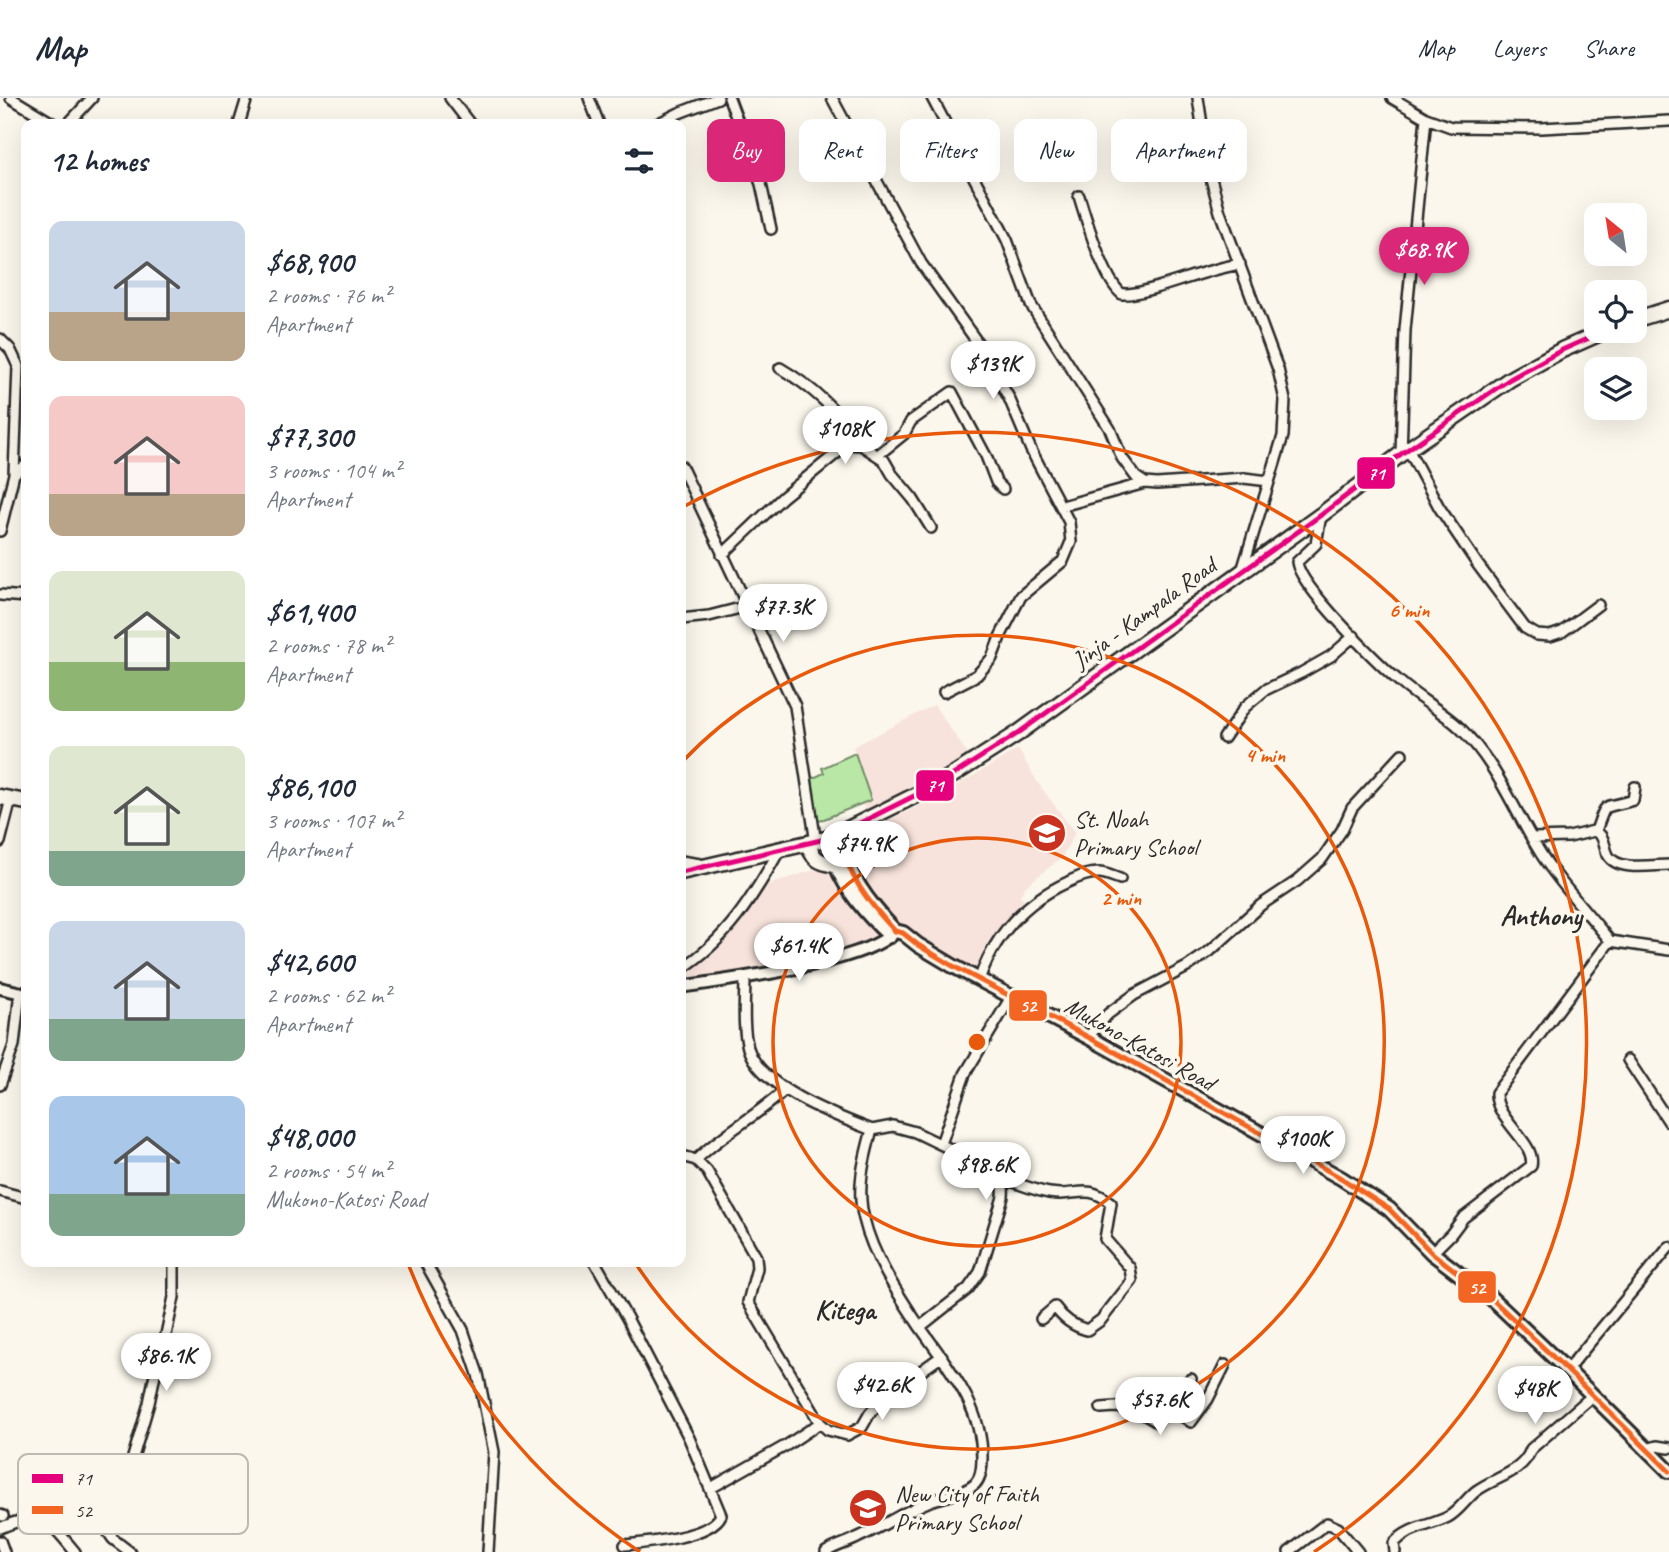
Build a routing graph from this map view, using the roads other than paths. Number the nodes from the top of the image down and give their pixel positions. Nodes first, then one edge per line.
1 (11, 98) edge
2 (92, 98) edge
3 (247, 98) edge
4 (450, 98) edge
5 (589, 98) edge
6 (718, 98) edge
7 (729, 98) edge
8 (832, 98) edge
9 (932, 98) edge
10 (1198, 98) edge
11 (1392, 98) edge
12 (1426, 118) junction
13 (46, 119) edge
14 (73, 119) edge
15 (241, 119) edge
16 (466, 119) edge
17 (597, 119) edge
18 (667, 119) edge
19 (1669, 121) edge
20 (1079, 196) dead end
21 (771, 229) dead end
22 (1240, 264) junction
23 (1669, 309) edge
24 (1647, 316) edge
25 (0, 339) edge
26 (1584, 340) edge
27 (780, 368) dead end
28 (848, 444) junction
29 (1405, 452) junction
30 (878, 455) junction
31 (21, 469) edge
32 (14, 474) junction
33 (686, 477) edge
34 (1269, 481) junction
35 (1145, 483) junction
36 (1003, 489) dead end
37 (1062, 506) junction
38 (1321, 515) junction
39 (931, 528) dead end
40 (0, 531) edge
41 (722, 555) junction
42 (1242, 571) junction
43 (0, 595) edge
44 (21, 597) edge
45 (1598, 605) dead end
46 (748, 607) junction
47 (686, 618) edge
48 (1354, 636) junction
49 (944, 692) dead end
50 (1224, 738) dead end
51 (1402, 754) dead end
52 (1635, 787) dead end
53 (5, 798) edge
54 (863, 823) junction
55 (1596, 831) junction
56 (1532, 838) junction
57 (823, 840) junction
58 (0, 842) edge
59 (779, 851) junction
60 (686, 862) edge
61 (1669, 865) edge
62 (712, 866) junction
63 (842, 867) junction
64 (686, 871) edge
65 (1120, 879) dead end
66 (896, 934) junction
67 (1609, 941) junction
68 (1669, 950) edge
69 (686, 966) edge
70 (745, 977) junction
71 (979, 980) junction
72 (686, 986) edge
73 (0, 988) edge
74 (21, 993) edge
75 (1011, 998) junction
76 (21, 1005) edge
77 (1088, 1037) junction
78 (1628, 1060) dead end
79 (0, 1085) edge
80 (785, 1090) junction
81 (1669, 1122) edge
82 (872, 1130) junction
83 (941, 1144) junction
84 (686, 1157) edge
85 (696, 1160) junction
86 (1002, 1178) junction
87 (0, 1191) edge
88 (21, 1197) edge
89 (1669, 1247) edge
90 (1432, 1253) junction
91 (174, 1267) edge
92 (428, 1267) edge
93 (598, 1267) edge
94 (1041, 1319) dead end
95 (920, 1327) junction
96 (942, 1356) junction
97 (1225, 1365) dead end
98 (1567, 1370) junction
99 (1191, 1379) dead end
100 (1592, 1396) junction
101 (1168, 1406) junction
102 (1101, 1408) dead end
103 (820, 1423) junction
104 (1669, 1448) edge
105 (1646, 1449) junction
106 (134, 1454) edge
107 (1669, 1471) edge
108 (711, 1488) junction
109 (18, 1521) edge
110 (0, 1528) edge
111 (60, 1534) edge
112 (110, 1534) edge
113 (0, 1541) edge
114 (625, 1545) dead end
115 (4, 1552) edge
116 (75, 1552) edge
117 (130, 1552) edge
118 (488, 1552) edge
119 (826, 1552) edge
120 (1289, 1552) edge
121 (1358, 1552) edge
122 (1395, 1552) edge

1 - 13 street
2 - 14 street
3 - 15 street
4 - 16 street
5 - 17 street
6 - 18 street
7 - 21 street
8 - 37 street
9 - 35 street
10 - 22 street
11 - 12 street
12 - 19 street
12 - 29 street
20 - 22 street
22 - 34 street
23 - 24 highway
25 - 32 street
26 - 29 highway, Jinja - Kampala Road
27 - 28 street
28 - 30 street
28 - 41 street
29 - 38 highway, Jinja - Kampala Road
29 - 45 street
30 - 36 street
30 - 39 street
31 - 32 street
32 - 40 street
33 - 41 street
34 - 35 street
34 - 42 street
35 - 37 street
37 - 49 street
38 - 42 highway, Jinja - Kampala Road
38 - 48 street
41 - 46 street
42 - 54 highway, Jinja - Kampala Road
43 - 44 street
46 - 47 street
46 - 57 street
48 - 50 street
48 - 56 street
51 - 77 street
52 - 55 street
53 - 58 street
54 - 57 highway, Jinja - Kampala Road
54 - 63 highway
55 - 56 street
55 - 61 street
56 - 67 street
57 - 59 highway, Jinja - Kampala Road
57 - 63 main road, Mukono-Katosi Road
57 - 63 highway
59 - 62 highway, Jinja - Kampala Road
59 - 69 street
60 - 62 street
62 - 64 highway, Jinja - Kampala Road
63 - 66 main road, Mukono-Katosi Road
65 - 71 street
66 - 70 street
66 - 71 main road, Mukono-Katosi Road
67 - 68 street
67 - 90 street
70 - 72 street
70 - 80 street
71 - 75 main road, Mukono-Katosi Road
73 - 74 street
75 - 77 main road, Mukono-Katosi Road
75 - 83 street
76 - 79 street
77 - 90 main road, Mukono-Katosi Road
78 - 81 street
80 - 82 street
80 - 85 street
82 - 83 street
82 - 95 street
83 - 86 street
84 - 85 street
85 - 103 street
86 - 94 street
86 - 95 street
87 - 88 street
89 - 98 street
90 - 98 main road, Mukono-Katosi Road
91 - 106 street
92 - 118 street
93 - 108 street
95 - 96 street
96 - 103 street
96 - 119 street
97 - 101 street
98 - 100 main road, Mukono-Katosi Road
99 - 101 street
100 - 105 main road, Mukono-Katosi Road
100 - 122 street
101 - 102 street
103 - 108 street
104 - 105 street
105 - 107 main road, Mukono-Katosi Road
108 - 114 street
109 - 110 street
111 - 116 street
112 - 117 street
113 - 115 street
120 - 121 street

